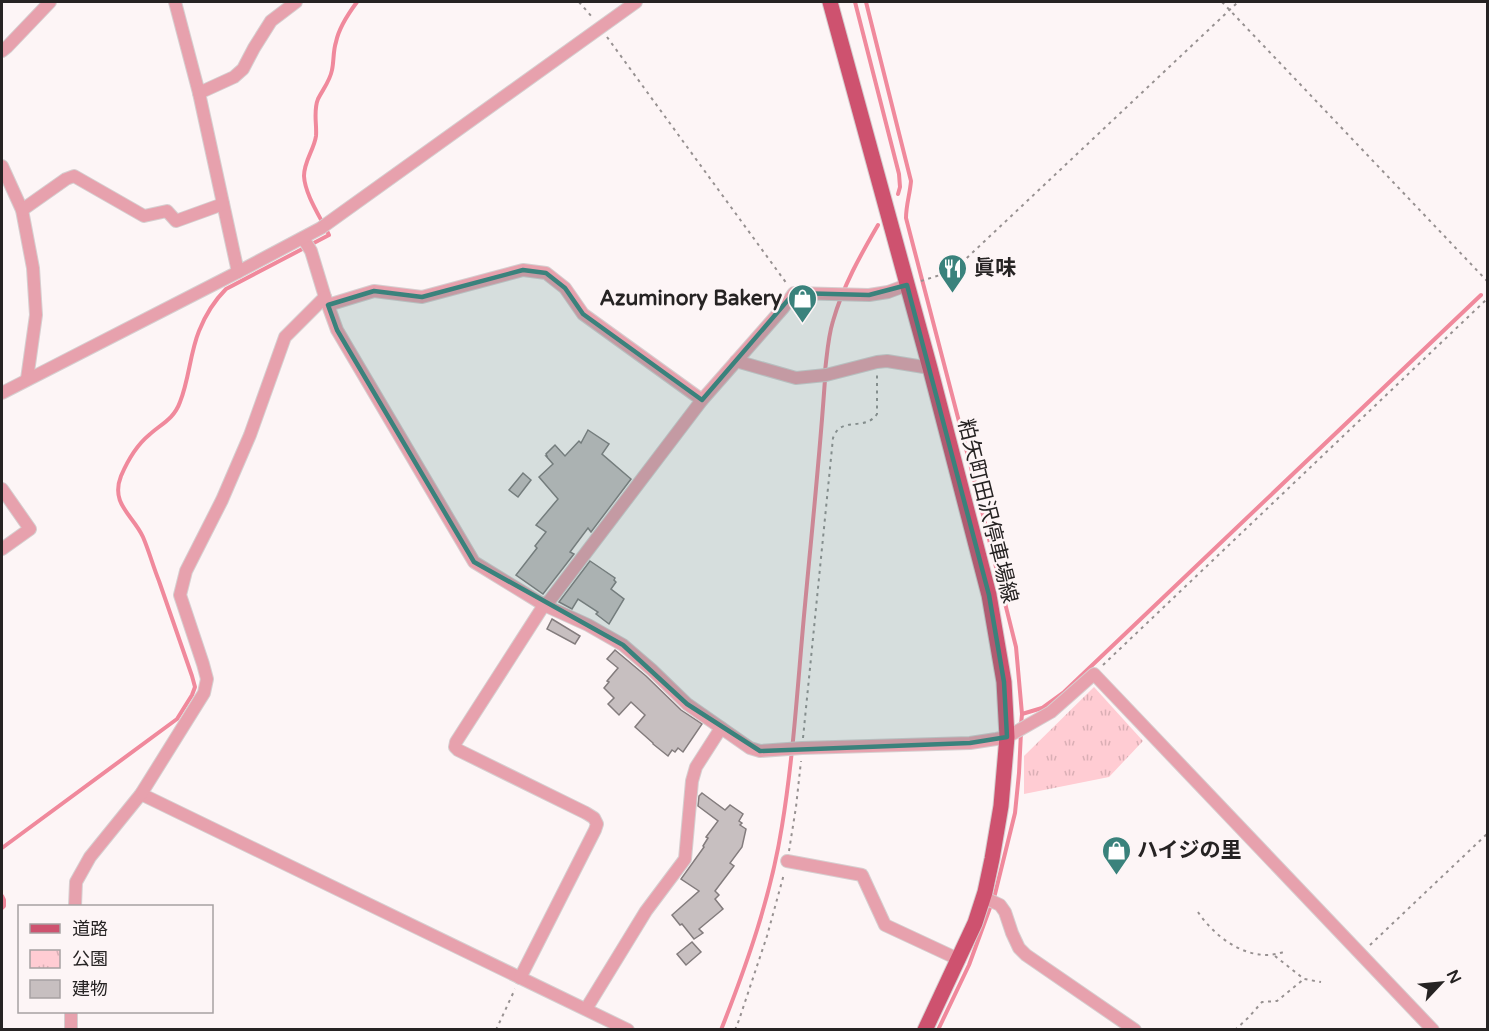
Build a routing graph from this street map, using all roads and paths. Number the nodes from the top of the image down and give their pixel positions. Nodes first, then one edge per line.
1 (50, 2) edge
2 (175, 2) edge
3 (296, 2) edge
4 (579, 2) edge
5 (636, 2) edge
6 (831, 2) edge
7 (1222, 2) edge
8 (1238, 2) edge
9 (1230, 9) junction
10 (600, 28) junction
11 (2, 51) edge
12 (199, 93) junction
13 (2, 166) edge
14 (223, 204) junction
15 (22, 210) junction
16 (307, 244) junction
17 (237, 273) junction
18 (1488, 282) edge
19 (912, 284) junction
20 (794, 293) junction
21 (1488, 298) edge
22 (326, 301) junction
23 (736, 361) junction
24 (877, 362) junction
25 (930, 368) junction
26 (27, 379) junction
27 (2, 393) edge
28 (702, 400) junction
29 (2, 489) edge
30 (2, 549) edge
31 (544, 604) junction
32 (1094, 674) junction
33 (721, 729) junction
34 (1007, 737) junction
35 (802, 748) junction
36 (141, 794) junction
37 (1488, 833) edge
38 (787, 861) junction
39 (983, 897) junction
40 (75, 905) edge
41 (1198, 912) dead end
42 (1286, 951) dead end
43 (1360, 954) junction
44 (1275, 956) junction
45 (958, 959) junction
46 (520, 978) junction
47 (1304, 979) junction
48 (1321, 982) dead end
49 (586, 1009) junction
50 (71, 1013) edge
51 (71, 1029) edge
52 (496, 1029) edge
53 (628, 1029) edge
54 (735, 1029) edge
55 (926, 1029) edge
56 (1135, 1029) edge
57 (1235, 1029) edge
58 (1433, 1029) edge

1 - 11 street
2 - 12 street
3 - 12 street
4 - 10 path
5 - 10 street
6 - 19 main road, 粕矢町田沢停車場線
7 - 9 path
8 - 9 path
9 - 18 path
9 - 19 path
10 - 16 street
10 - 20 path
12 - 14 street
13 - 15 street
14 - 15 street
14 - 17 street
15 - 26 street
16 - 17 street
16 - 22 street
17 - 26 street
19 - 20 street
19 - 25 main road, 粕矢町田沢停車場線
20 - 23 street
21 - 32 path
22 - 28 street
22 - 31 street
22 - 36 street
23 - 24 street
23 - 28 street
24 - 25 street
24 - 35 path
25 - 34 main road, 粕矢町田沢停車場線
26 - 27 street
28 - 31 street
29 - 30 street
31 - 33 street
31 - 46 street
32 - 34 street
32 - 43 street
33 - 35 street
33 - 49 street
34 - 35 street
34 - 39 main road, 粕矢町田沢停車場線
35 - 38 path
36 - 40 street
36 - 46 street
37 - 43 path
38 - 45 street
38 - 54 path
39 - 45 main road, 粕矢町田沢停車場線
39 - 56 street
41 - 44 path
42 - 44 path
43 - 58 street
44 - 47 path
45 - 55 main road, 粕矢町田沢停車場線
46 - 49 street
46 - 52 path
47 - 48 path
47 - 57 path
49 - 53 street
50 - 51 street

